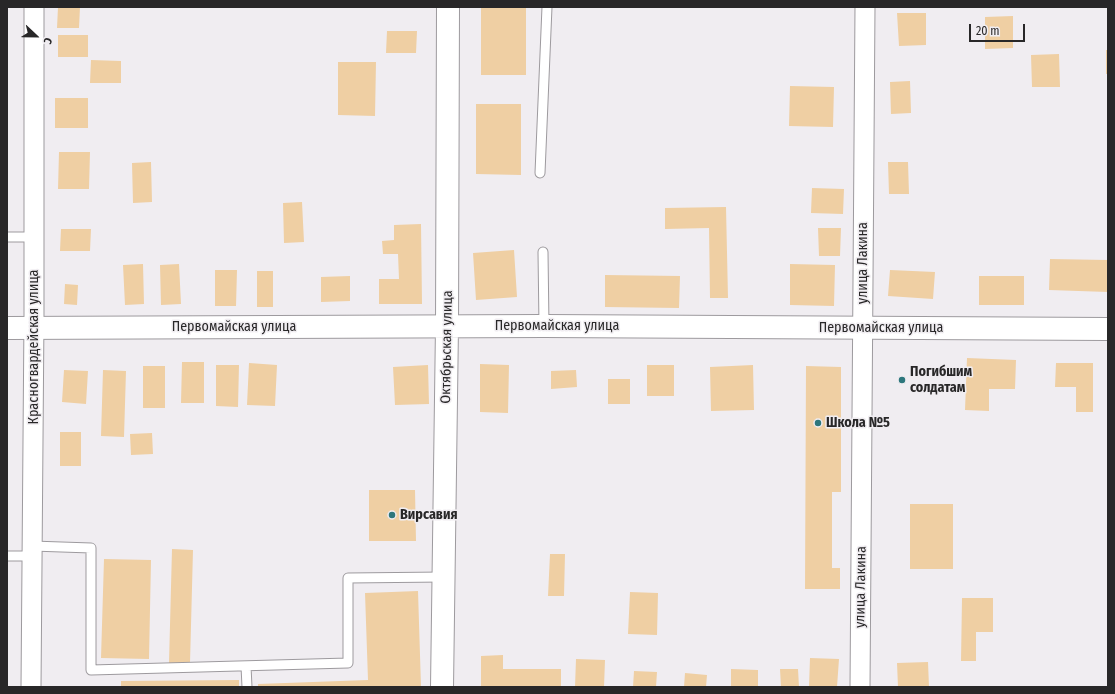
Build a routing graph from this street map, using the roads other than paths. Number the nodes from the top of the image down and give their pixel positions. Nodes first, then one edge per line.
1 (34, 7) edge
2 (448, 7) edge
3 (547, 7) edge
4 (865, 7) edge
5 (540, 173) dead end
6 (7, 237) edge
7 (34, 237) junction
8 (543, 252) dead end
9 (447, 326) junction
10 (544, 326) junction
11 (7, 328) edge
12 (34, 328) junction
13 (863, 328) junction
14 (1108, 329) edge
15 (32, 551) junction
16 (7, 556) edge
17 (444, 577) junction
18 (246, 666) junction
19 (31, 687) edge
20 (247, 687) edge
21 (442, 687) edge
22 (860, 687) edge

1 - 7 street, Красногвардейская улица
2 - 9 street, Октябрьская улица
3 - 5 lane
4 - 13 street, улица Лакина
6 - 7 lane
7 - 12 street, Красногвардейская улица
8 - 10 lane
9 - 10 street, Первомайская улица
9 - 12 street, Первомайская улица
9 - 17 street, Октябрьская улица
10 - 13 street, Первомайская улица
11 - 12 street, Первомайская улица
12 - 15 street, Красногвардейская улица
13 - 14 street, Первомайская улица
13 - 22 street, улица Лакина
15 - 16 lane
15 - 18 lane
15 - 19 street, Красногвардейская улица
17 - 18 lane
17 - 21 street, Октябрьская улица
18 - 20 lane

